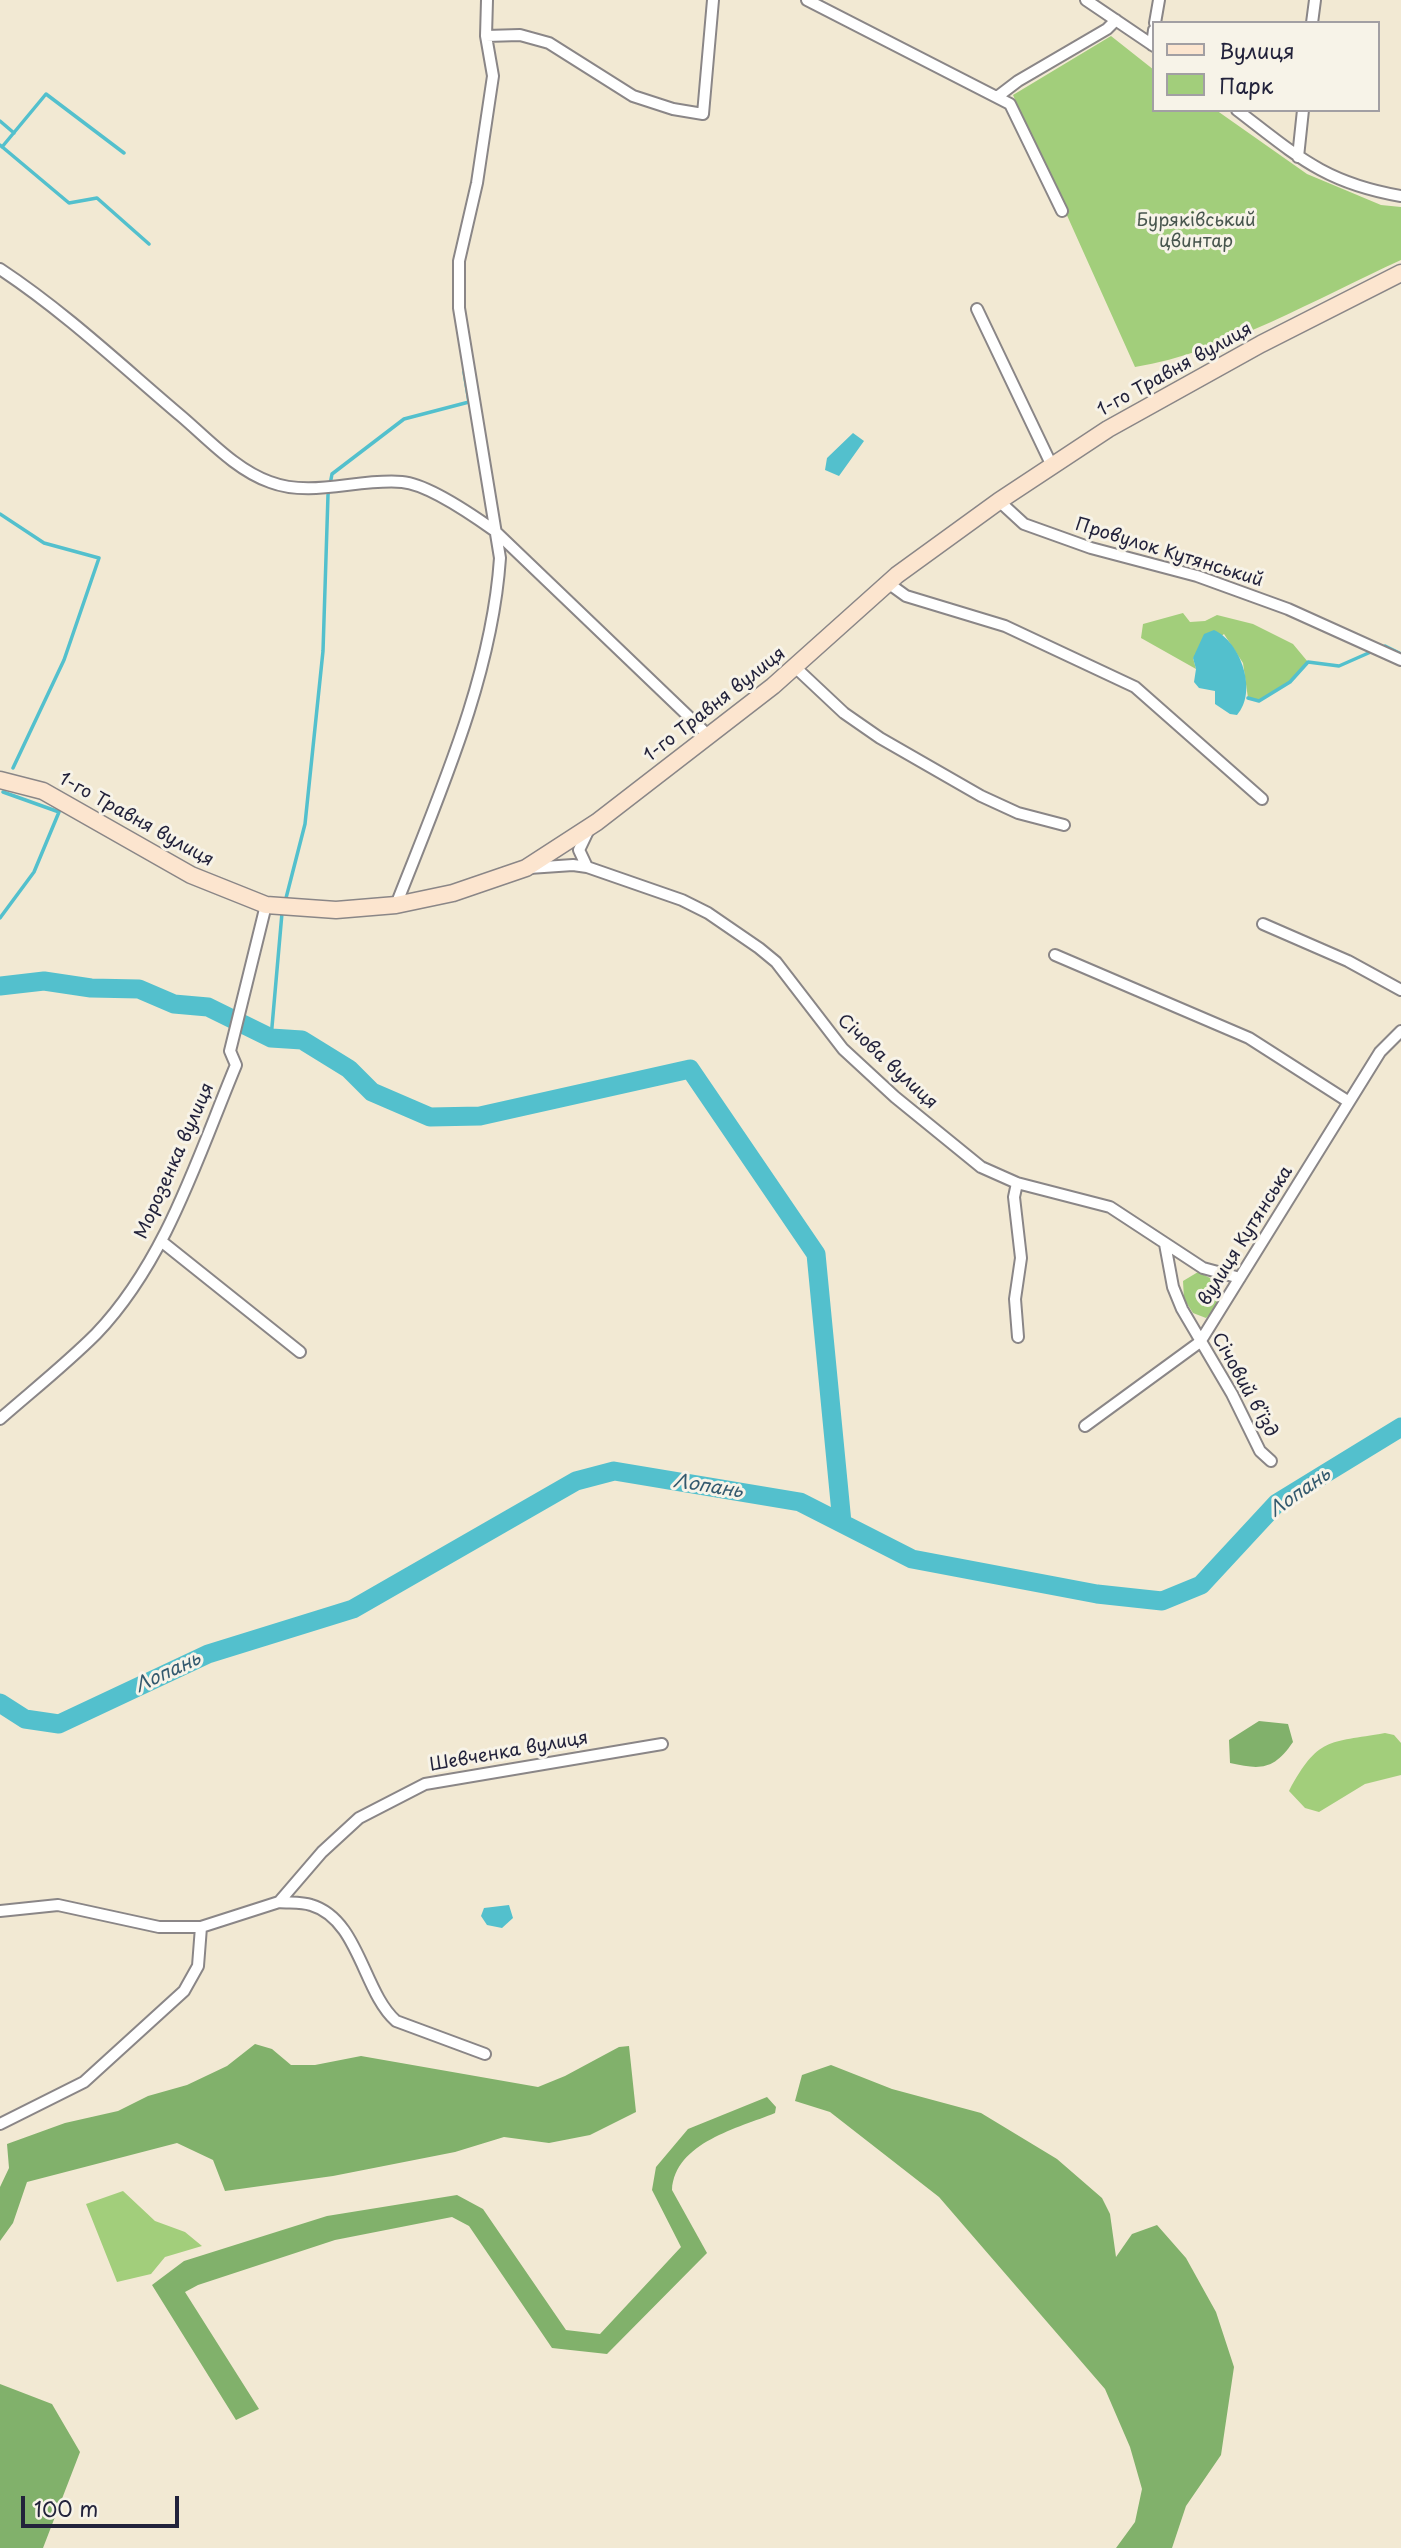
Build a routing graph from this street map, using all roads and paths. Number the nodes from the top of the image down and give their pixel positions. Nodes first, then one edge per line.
1 (487, 0) edge
2 (713, 0) edge
3 (807, 0) edge
4 (1086, 0) edge
5 (1159, 0) edge
6 (1315, 0) edge
7 (1116, 20) junction
8 (1156, 21) edge
9 (1312, 21) edge
10 (486, 36) junction
11 (1152, 45) edge
12 (997, 97) junction
13 (1240, 112) edge
14 (1303, 112) edge
15 (1298, 156) junction
16 (1401, 196) edge
17 (1062, 211) dead end
18 (0, 269) edge
19 (1401, 273) edge
20 (977, 309) dead end
21 (1052, 466) junction
22 (999, 501) junction
23 (495, 531) junction
24 (888, 583) junction
25 (1401, 660) edge
26 (795, 667) junction
27 (709, 736) junction
28 (0, 779) edge
29 (1262, 799) dead end
30 (1064, 825) dead end
31 (590, 827) junction
32 (587, 867) junction
33 (526, 868) junction
34 (266, 905) junction
35 (396, 905) junction
36 (1263, 924) dead end
37 (1055, 955) dead end
38 (1401, 990) edge
39 (1401, 1031) edge
40 (1349, 1102) junction
41 (1017, 1183) junction
42 (160, 1241) junction
43 (1166, 1244) junction
44 (1240, 1278) junction
45 (1018, 1337) dead end
46 (1200, 1342) junction
47 (300, 1352) dead end
48 (0, 1419) edge
49 (1085, 1426) dead end
50 (1271, 1461) dead end
51 (662, 1744) dead end
52 (279, 1902) junction
53 (0, 1911) edge
54 (201, 1927) junction
55 (485, 2054) dead end
56 (0, 2124) edge

1 - 10 street
2 - 10 street
3 - 12 street
4 - 7 street
5 - 8 street
6 - 9 street
7 - 11 street
7 - 12 street
10 - 23 street
12 - 17 street
13 - 15 street
14 - 15 street
15 - 16 street
18 - 23 street
19 - 21 street, 1-го Травня вулиця
20 - 21 street
21 - 22 street, 1-го Травня вулиця
22 - 24 street, 1-го Травня вулиця
22 - 25 street, Провулок Кутянський
23 - 27 street
23 - 35 street
24 - 26 street, 1-го Травня вулиця
24 - 29 street
26 - 27 street, 1-го Травня вулиця
26 - 30 street
27 - 31 street, 1-го Травня вулиця
28 - 34 street, 1-го Травня вулиця
31 - 32 street
31 - 33 street, 1-го Травня вулиця
32 - 33 street, Січова вулиця
32 - 41 street, Січова вулиця
33 - 35 street, 1-го Травня вулиця
34 - 35 street, 1-го Травня вулиця
34 - 42 street, Морозенка вулиця
36 - 38 street
37 - 40 street
39 - 40 street, вулиця Кутянська
40 - 44 street, вулиця Кутянська
41 - 43 street, Січова вулиця
41 - 45 street
42 - 47 street
42 - 48 street, Морозенка вулиця
43 - 44 street, Січова вулиця
43 - 46 street, Січовий в’їзд
44 - 46 street, вулиця Кутянська
46 - 49 street, вулиця Кутянська
46 - 50 street, Січовий в’їзд
51 - 52 street, Шевченка вулиця
52 - 54 street
52 - 55 street
53 - 54 street
54 - 56 street

